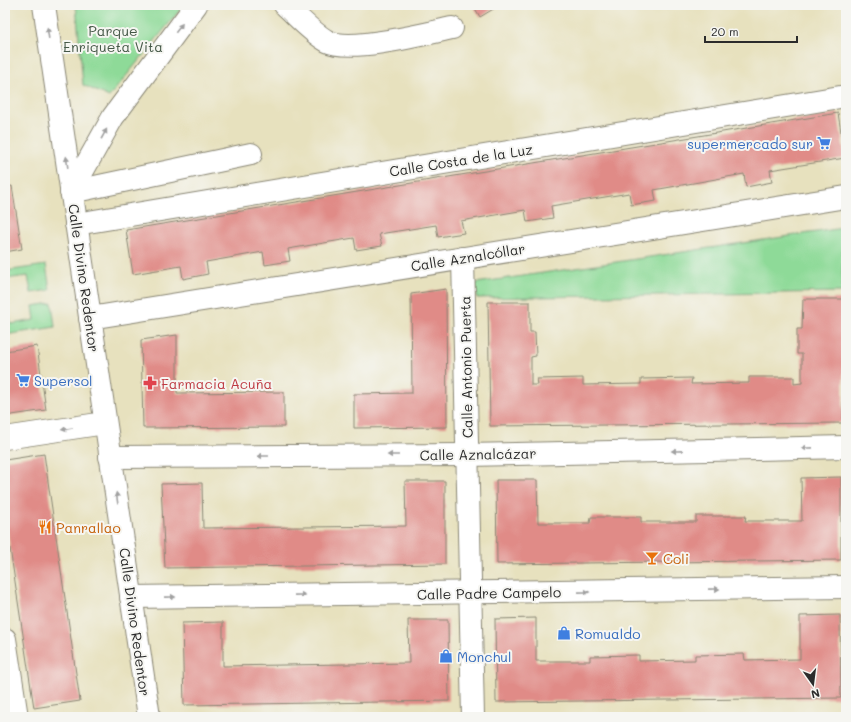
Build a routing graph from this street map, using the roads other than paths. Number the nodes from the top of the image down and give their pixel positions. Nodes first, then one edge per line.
1 (44, 5) edge
2 (196, 5) edge
3 (285, 5) edge
4 (452, 28) dead end
5 (846, 96) edge
6 (251, 154) dead end
7 (71, 192) junction
8 (846, 197) edge
9 (76, 224) junction
10 (463, 258) junction
11 (90, 318) junction
12 (105, 423) junction
13 (5, 438) edge
14 (846, 447) edge
15 (468, 455) junction
16 (110, 457) junction
17 (846, 587) edge
18 (471, 594) junction
19 (131, 597) junction
20 (5, 639) edge
21 (17, 717) edge
22 (149, 717) edge
23 (473, 717) edge

7 -> 1 street, Calle Divino Redentor
7 -> 2 street
3 - 4 street
5 - 9 street, Calle Costa de la Luz
6 - 7 street
7 - 9 street, Calle Divino Redentor
8 - 10 street, Calle Aznalcóllar
9 - 11 street, Calle Divino Redentor
10 - 11 street, Calle Aznalcóllar
10 - 15 street, Calle Antonio Puerta
11 - 12 street, Calle Divino Redentor
12 -> 13 street
12 - 16 street, Calle Divino Redentor
14 -> 15 street, Calle Aznalcázar
15 -> 16 street, Calle Aznalcázar
15 - 18 street, Calle Antonio Puerta
19 -> 16 street, Calle Divino Redentor
18 -> 17 street, Calle Padre Campelo
19 -> 18 street, Calle Padre Campelo
18 - 23 street, Calle Antonio Puerta
19 - 22 street, Calle Divino Redentor
20 - 21 street

